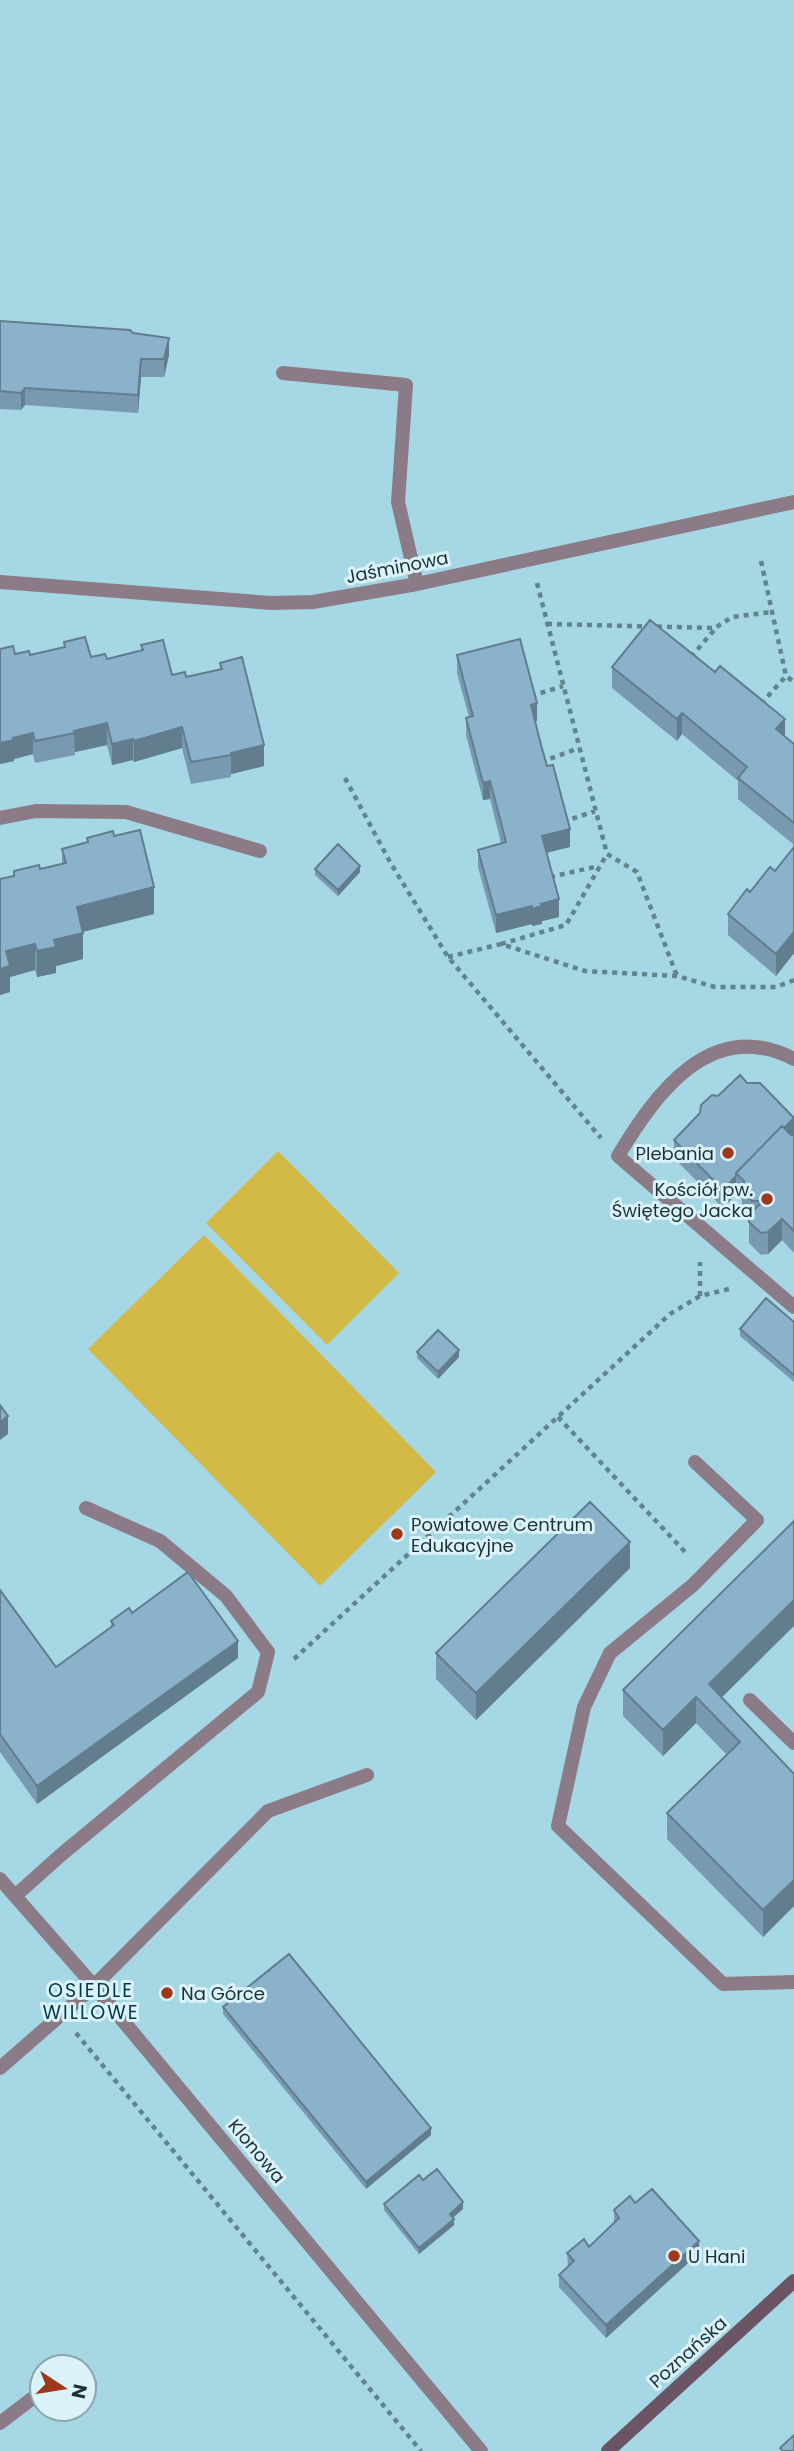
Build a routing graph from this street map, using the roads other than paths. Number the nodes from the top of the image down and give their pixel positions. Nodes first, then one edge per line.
1 (284, 373) dead end
2 (794, 502) edge
3 (0, 582) edge
4 (417, 584) junction
5 (0, 818) edge
6 (260, 851) dead end
7 (794, 1059) edge
8 (794, 1307) edge
9 (695, 1462) dead end
10 (86, 1507) dead end
11 (750, 1700) dead end
12 (794, 1743) edge
13 (367, 1775) dead end
14 (0, 1879) edge
15 (15, 1896) junction
16 (794, 1982) edge
17 (94, 1986) junction
18 (0, 2068) edge
19 (794, 2281) edge
20 (28, 2402) edge
21 (0, 2423) edge
22 (481, 2451) edge
23 (608, 2451) edge

1 - 4 street
2 - 4 street, Jaśminowa
3 - 4 street, Jaśminowa
5 - 6 street
7 - 8 street
9 - 16 street
10 - 15 street
11 - 12 street
13 - 17 street
14 - 15 street, Klonowa
15 - 17 street, Klonowa
17 - 18 street
17 - 22 street, Klonowa
19 - 23 street, Poznańska
20 - 21 street

